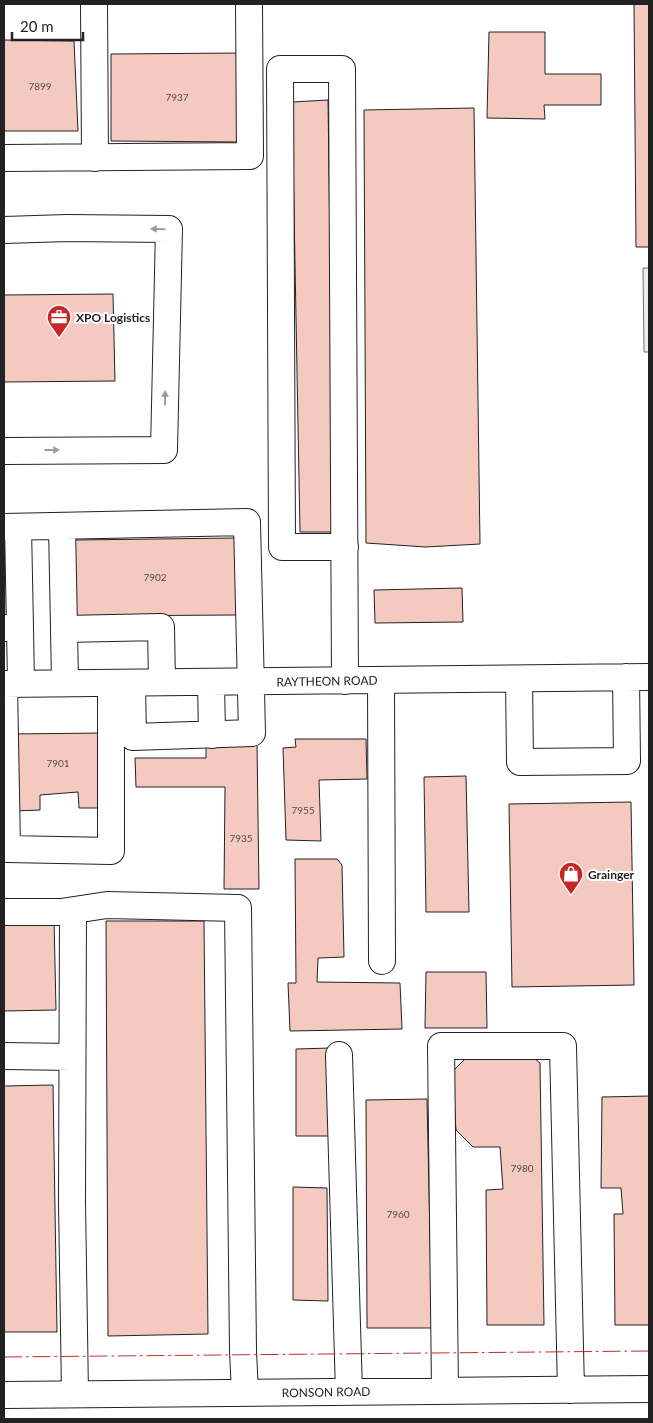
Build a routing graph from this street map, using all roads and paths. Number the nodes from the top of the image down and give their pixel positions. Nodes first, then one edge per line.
1 (94, 4) edge
2 (250, 4) edge
3 (4, 158) edge
4 (95, 158) junction
5 (4, 230) edge
6 (4, 451) edge
7 (62, 526) junction
8 (11, 527) edge
9 (345, 547) junction
10 (12, 628) edge
11 (64, 629) junction
12 (638, 677) edge
13 (519, 679) junction
14 (381, 680) junction
15 (250, 681) junction
16 (345, 681) junction
17 (162, 682) junction
18 (210, 682) junction
19 (65, 683) junction
20 (122, 683) junction
21 (10, 684) edge
22 (212, 735) junction
23 (73, 911) junction
24 (4, 912) edge
25 (382, 961) dead end
26 (4, 1056) edge
27 (339, 1056) dead end
28 (72, 1057) junction
29 (649, 1389) edge
30 (571, 1390) junction
31 (446, 1391) junction
32 (349, 1392) junction
33 (246, 1393) junction
34 (76, 1394) junction
35 (4, 1395) edge

1 - 4 street
2 - 4 street
3 - 4 street
6 -> 5 street
7 - 8 street
7 - 11 street
7 - 15 street
8 - 10 street
9 - 9 street
9 - 16 street
10 - 21 street
11 - 17 street
11 - 19 street
12 - 13 street, RAYTHEON ROAD
12 - 13 street
13 - 14 street, RAYTHEON ROAD
14 - 16 street, RAYTHEON ROAD
14 - 25 street
15 - 16 street, RAYTHEON ROAD
15 - 18 street, RAYTHEON ROAD
15 - 22 street
17 - 18 street, RAYTHEON ROAD
17 - 20 street, RAYTHEON ROAD
18 - 22 street
19 - 20 street, RAYTHEON ROAD
19 - 21 street, RAYTHEON ROAD
20 - 21 street
20 - 22 street
23 - 24 street
23 - 28 street
23 - 33 street
26 - 28 street
27 - 32 street
28 - 34 street
29 - 30 street, RONSON ROAD
30 - 31 street, RONSON ROAD
30 - 31 street
31 - 32 street, RONSON ROAD
32 - 33 street, RONSON ROAD
33 - 34 street, RONSON ROAD
34 - 35 street, RONSON ROAD

